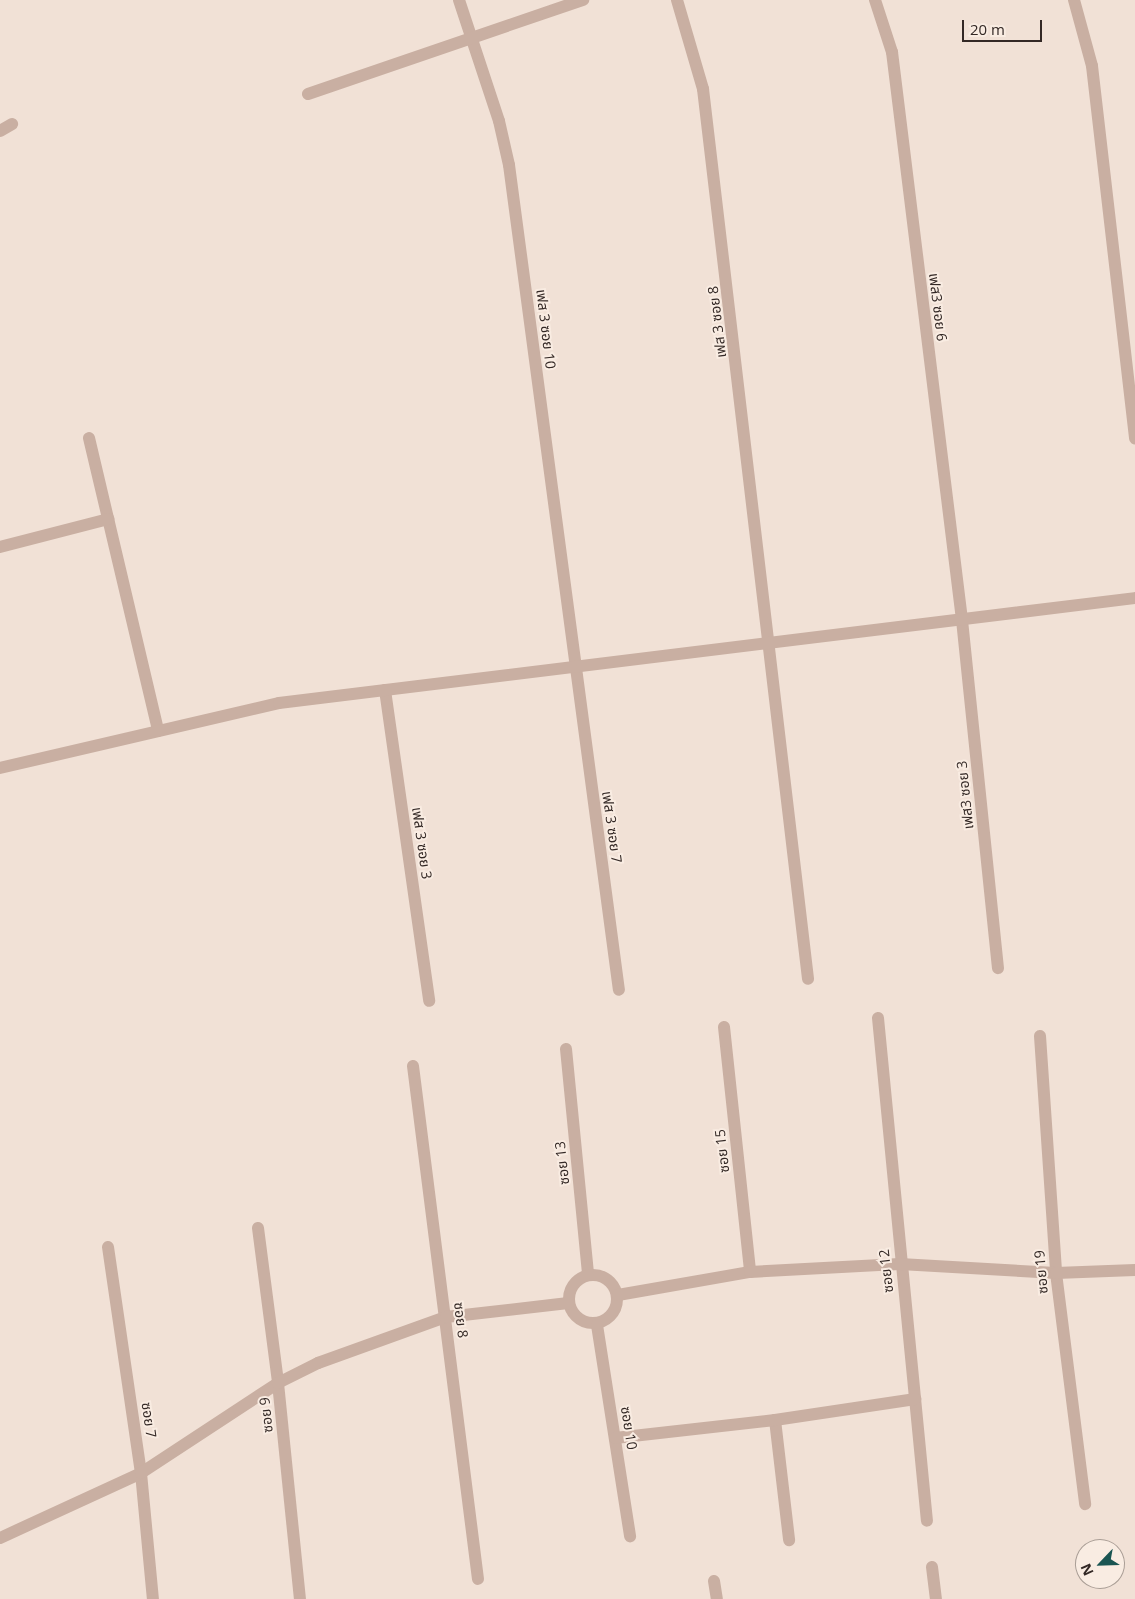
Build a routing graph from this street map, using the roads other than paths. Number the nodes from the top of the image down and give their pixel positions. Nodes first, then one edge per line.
1 (459, 0) edge
2 (583, 0) edge
3 (678, 0) edge
4 (875, 0) edge
5 (1074, 0) edge
6 (472, 38) junction
7 (308, 94) dead end
8 (12, 124) dead end
9 (0, 131) edge
10 (89, 438) dead end
11 (1135, 439) edge
12 (108, 518) junction
13 (0, 547) edge
14 (1135, 598) edge
15 (962, 620) junction
16 (771, 643) junction
17 (575, 667) junction
18 (385, 690) junction
19 (158, 732) junction
20 (0, 768) edge
21 (998, 968) dead end
22 (808, 979) dead end
23 (619, 990) dead end
24 (429, 1000) dead end
25 (878, 1018) dead end
26 (724, 1027) dead end
27 (1040, 1036) dead end
28 (566, 1049) dead end
29 (413, 1066) dead end
30 (258, 1228) dead end
31 (108, 1247) dead end
32 (900, 1264) junction
33 (1135, 1270) edge
34 (750, 1272) junction
35 (1056, 1273) junction
36 (588, 1274) junction
37 (618, 1295) junction
38 (568, 1303) junction
39 (446, 1317) junction
40 (597, 1325) junction
41 (278, 1383) junction
42 (914, 1399) junction
43 (775, 1420) junction
44 (615, 1438) junction
45 (141, 1474) junction
46 (1085, 1504) dead end
47 (927, 1522) dead end
48 (630, 1536) dead end
49 (0, 1538) edge
50 (789, 1540) dead end
51 (932, 1566) dead end
52 (478, 1579) dead end
53 (714, 1581) dead end
54 (153, 1599) edge
55 (300, 1599) edge
56 (717, 1599) edge
57 (936, 1599) edge

1 - 6 street, เฟส 3 ซอย 10
2 - 6 street
3 - 16 street, เฟส 3 ซอย 8
4 - 15 street, เฟส3 ซอย 6
5 - 11 street
6 - 7 street
6 - 17 street, เฟส 3 ซอย 10
8 - 9 street
10 - 12 street
12 - 13 street
12 - 19 street
14 - 15 street
15 - 16 street
15 - 21 street, เฟส3 ซอย 3
16 - 17 street
16 - 22 street, เฟส 3 ซอย 8
17 - 18 street
17 - 23 street, เฟส 3 ซอย 7
18 - 19 street
18 - 24 street, เฟส 3 ซอย 3
19 - 20 street
25 - 32 street, ซอย 12
26 - 34 street, ซอย 15
27 - 35 street, ซอย 19
28 - 36 street, ซอย 13
29 - 39 street, ซอย 8
30 - 41 street, ซอย 9
31 - 45 street, ซอย 7
32 - 34 street
32 - 35 street
32 - 42 street, ซอย 12
33 - 35 street
34 - 37 street
35 - 46 street, ซอย 19
36 - 37 street
36 - 38 street
37 - 40 street
38 - 39 street
38 - 40 street
39 - 41 street
39 - 52 street, ซอย 8
40 - 44 street, ซอย 10
41 - 45 street
41 - 55 street, ซอย 9
42 - 43 street
42 - 47 street, ซอย 12
43 - 44 street
43 - 50 street
44 - 48 street, ซอย 10
45 - 49 street
45 - 54 street, ซอย 7
51 - 57 street
53 - 56 street

